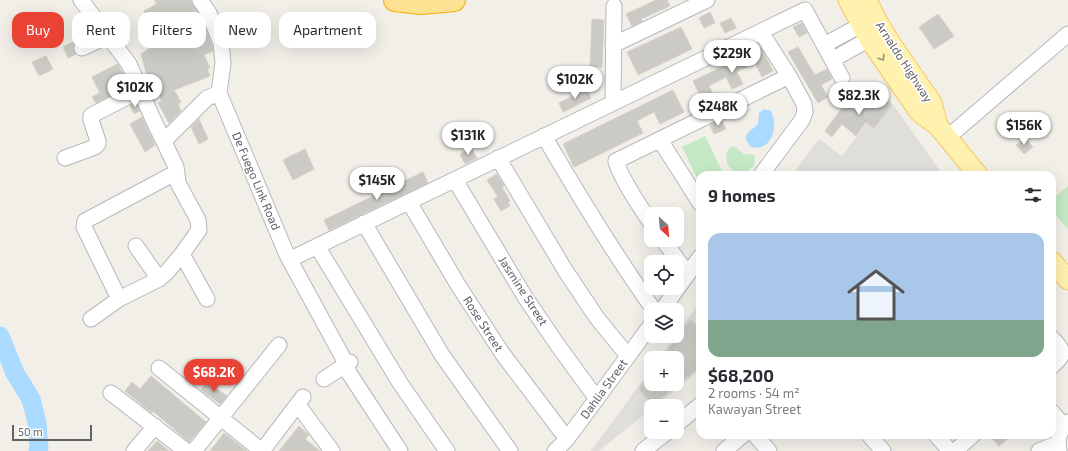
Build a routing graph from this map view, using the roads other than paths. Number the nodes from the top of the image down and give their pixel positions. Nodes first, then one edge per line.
1 (81, 0) edge
2 (200, 0) edge
3 (396, 0) edge
4 (454, 0) edge
5 (707, 0) edge
6 (848, 0) edge
7 (868, 2) edge
8 (614, 6) dead end
9 (90, 12) edge
10 (870, 29) junction
11 (761, 32) junction
12 (1068, 34) edge
13 (613, 45) junction
14 (824, 45) junction
15 (117, 48) edge
16 (832, 60) junction
17 (789, 76) junction
18 (842, 78) dead end
19 (140, 90) junction
20 (219, 93) junction
21 (613, 103) junction
22 (943, 132) junction
23 (544, 136) junction
24 (164, 140) junction
25 (660, 140) junction
26 (65, 158) dead end
27 (498, 158) junction
28 (764, 171) edge
29 (975, 171) edge
30 (177, 172) junction
31 (455, 180) junction
32 (696, 197) edge
33 (409, 202) junction
34 (644, 212) edge
35 (364, 223) junction
36 (136, 246) dead end
37 (317, 246) junction
38 (668, 247) edge
39 (182, 254) junction
40 (297, 256) dead end
41 (696, 263) edge
42 (1056, 266) edge
43 (688, 274) junction
44 (159, 280) junction
45 (1068, 280) edge
46 (119, 299) junction
47 (207, 299) dead end
48 (649, 303) edge
49 (667, 303) edge
50 (91, 319) dead end
51 (644, 334) edge
52 (1056, 343) edge
53 (279, 345) dead end
54 (628, 356) junction
55 (346, 361) junction
56 (1056, 362) edge
57 (159, 368) dead end
58 (324, 380) dead end
59 (112, 393) dead end
60 (598, 399) junction
61 (696, 408) edge
62 (1056, 415) edge
63 (221, 418) junction
64 (684, 418) edge
65 (1066, 424) edge
66 (155, 426) junction
67 (567, 439) junction
68 (658, 439) edge
69 (738, 439) edge
70 (758, 439) edge
71 (872, 439) edge
72 (940, 439) edge
73 (968, 439) edge
74 (1058, 447) edge
75 (328, 449) edge
76 (134, 451) edge
77 (186, 451) edge
78 (194, 451) edge
79 (262, 451) edge
80 (400, 451) edge
81 (408, 451) edge
82 (447, 451) edge
83 (510, 451) edge
84 (555, 451) edge
85 (643, 451) edge
86 (724, 451) edge
87 (769, 451) edge
88 (883, 451) edge
89 (950, 451) edge
90 (955, 451) edge
91 (1039, 451) edge

1 - 9 street
2 - 20 street
3 - 4 highway
5 - 13 street
6 - 10 main road, Arnaldo Highway
7 - 10 main road, Arnaldo Highway
8 - 13 street
10 - 14 street
10 - 16 street
10 - 22 main road, Arnaldo Highway
11 - 14 street
11 - 17 street
11 - 21 street
12 - 22 street
13 - 21 street
14 - 16 street
15 - 19 street
16 - 18 street
17 - 25 street
17 - 28 street
19 - 24 street
19 - 26 street
20 - 24 street
20 - 55 street, De Fuego Link Road
21 - 23 street
22 - 29 main road, Arnaldo Highway
23 - 27 street
23 - 48 street
24 - 30 street
25 - 32 street
25 - 34 street
27 - 31 street
27 - 54 street
30 - 39 street
30 - 46 street
31 - 33 street
31 - 60 street, Jasmine Street
33 - 35 street
33 - 67 street, Rose Street
35 - 37 street
35 - 83 street
36 - 44 street
37 - 40 street
37 - 82 street
38 - 43 street
39 - 44 street
39 - 47 street
41 - 43 street
42 - 45 main road
43 - 49 street
44 - 46 street
46 - 50 street
51 - 54 street, Dahlia Street
52 - 56 street
53 - 63 street
54 - 60 street, Dahlia Street
55 - 58 street
55 - 80 street, De Fuego Link Road
55 - 81 street, De Fuego Link Road
57 - 63 street
59 - 66 street
60 - 67 street, Dahlia Street
61 - 64 street
62 - 65 street
63 - 78 street
63 - 79 street
65 - 74 street
66 - 76 street
66 - 77 street
67 - 84 street, Dahlia Street
68 - 85 street
69 - 86 street
70 - 87 street
71 - 88 street
72 - 89 street
73 - 90 street
74 - 91 street
75 - 79 street

